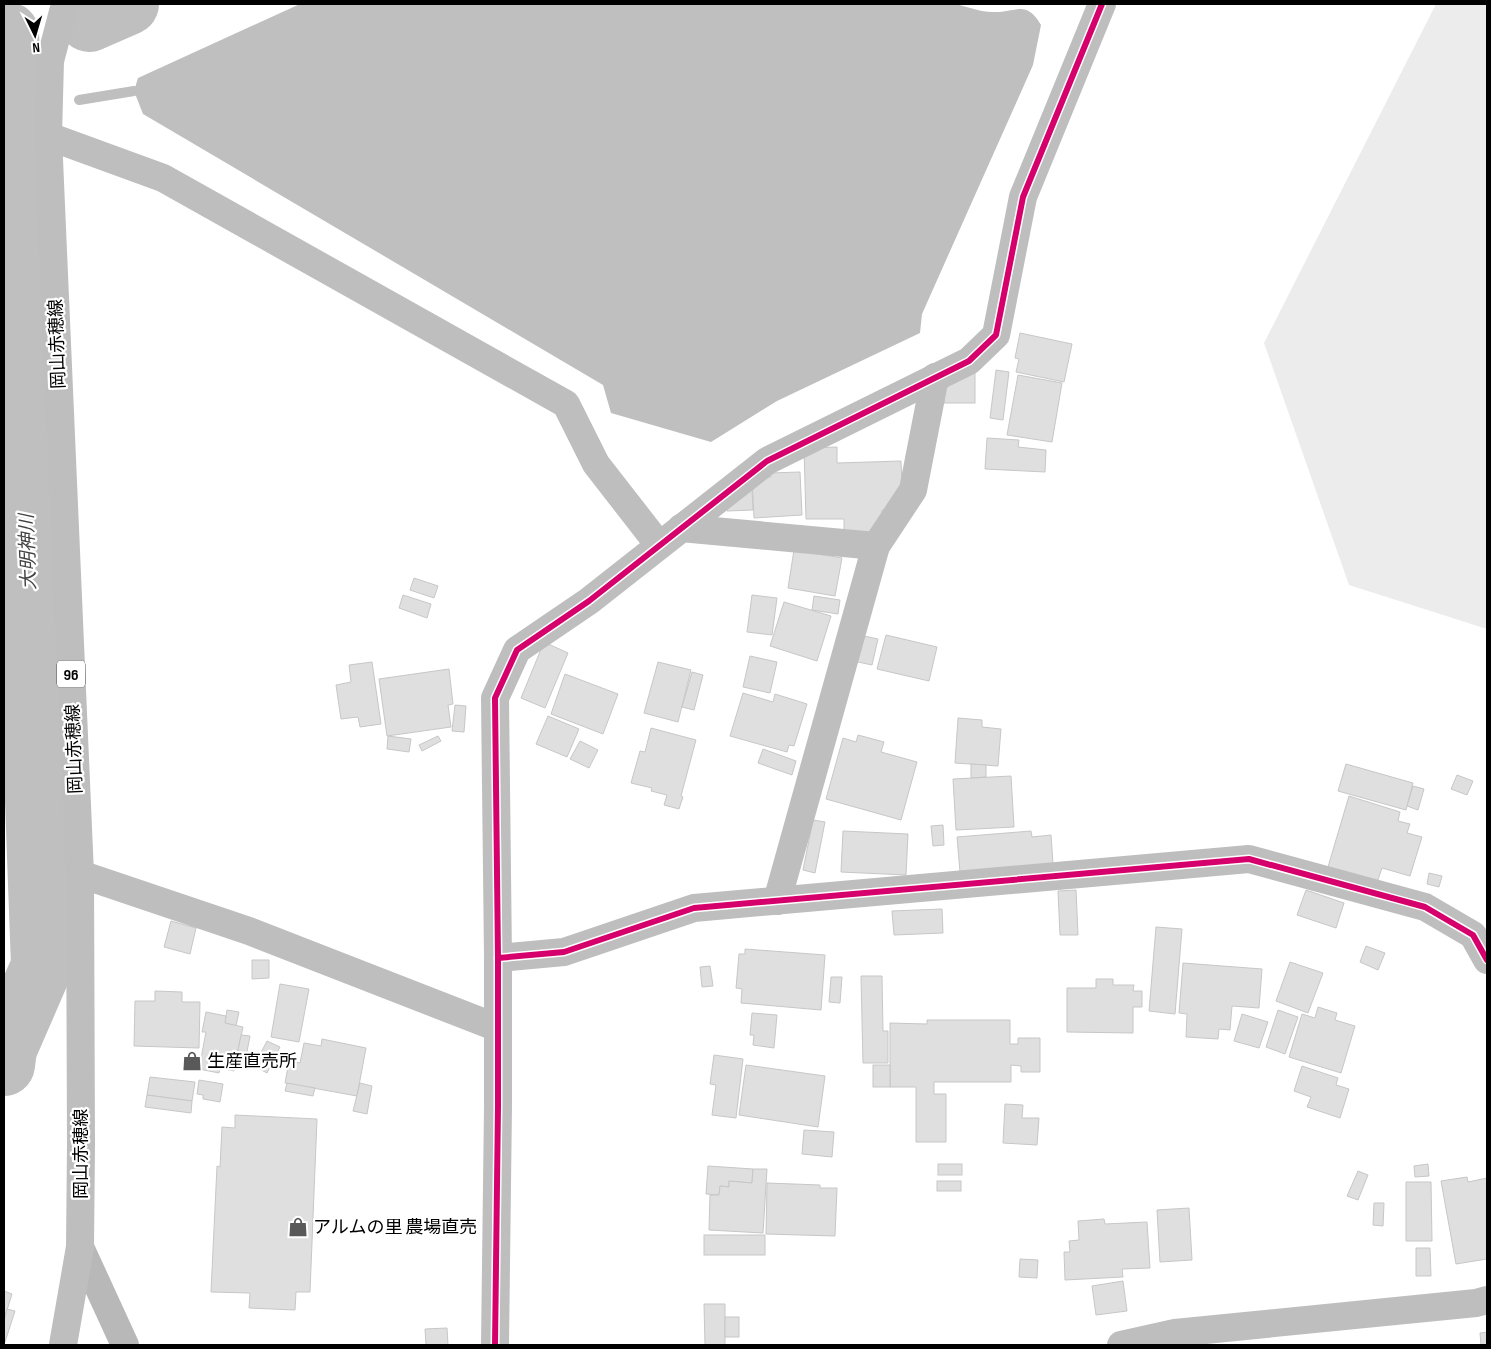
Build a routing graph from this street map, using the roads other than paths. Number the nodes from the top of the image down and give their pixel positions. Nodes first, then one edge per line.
1 (64, 4) edge
2 (1102, 4) edge
3 (48, 136) junction
4 (935, 377) junction
5 (681, 528) junction
6 (659, 545) junction
7 (876, 546) junction
8 (80, 874) junction
9 (777, 901) junction
10 (498, 958) junction
11 (1487, 960) edge
12 (498, 1028) junction
13 (80, 1247) junction
14 (1487, 1300) edge
15 (63, 1345) edge
16 (125, 1345) edge
17 (495, 1345) edge
18 (1121, 1345) edge

1 - 3 street, 岡山赤穂線 / 96
2 - 4 street
3 - 6 street
3 - 8 street, 岡山赤穂線 / 96
4 - 5 street
4 - 7 street
5 - 6 street
5 - 7 street
6 - 10 street
7 - 9 street
8 - 12 street
8 - 13 street, 岡山赤穂線 / 96
9 - 10 street
9 - 11 street
10 - 12 street
12 - 17 street
13 - 15 street, 岡山赤穂線 / 96
13 - 16 street
14 - 18 street

